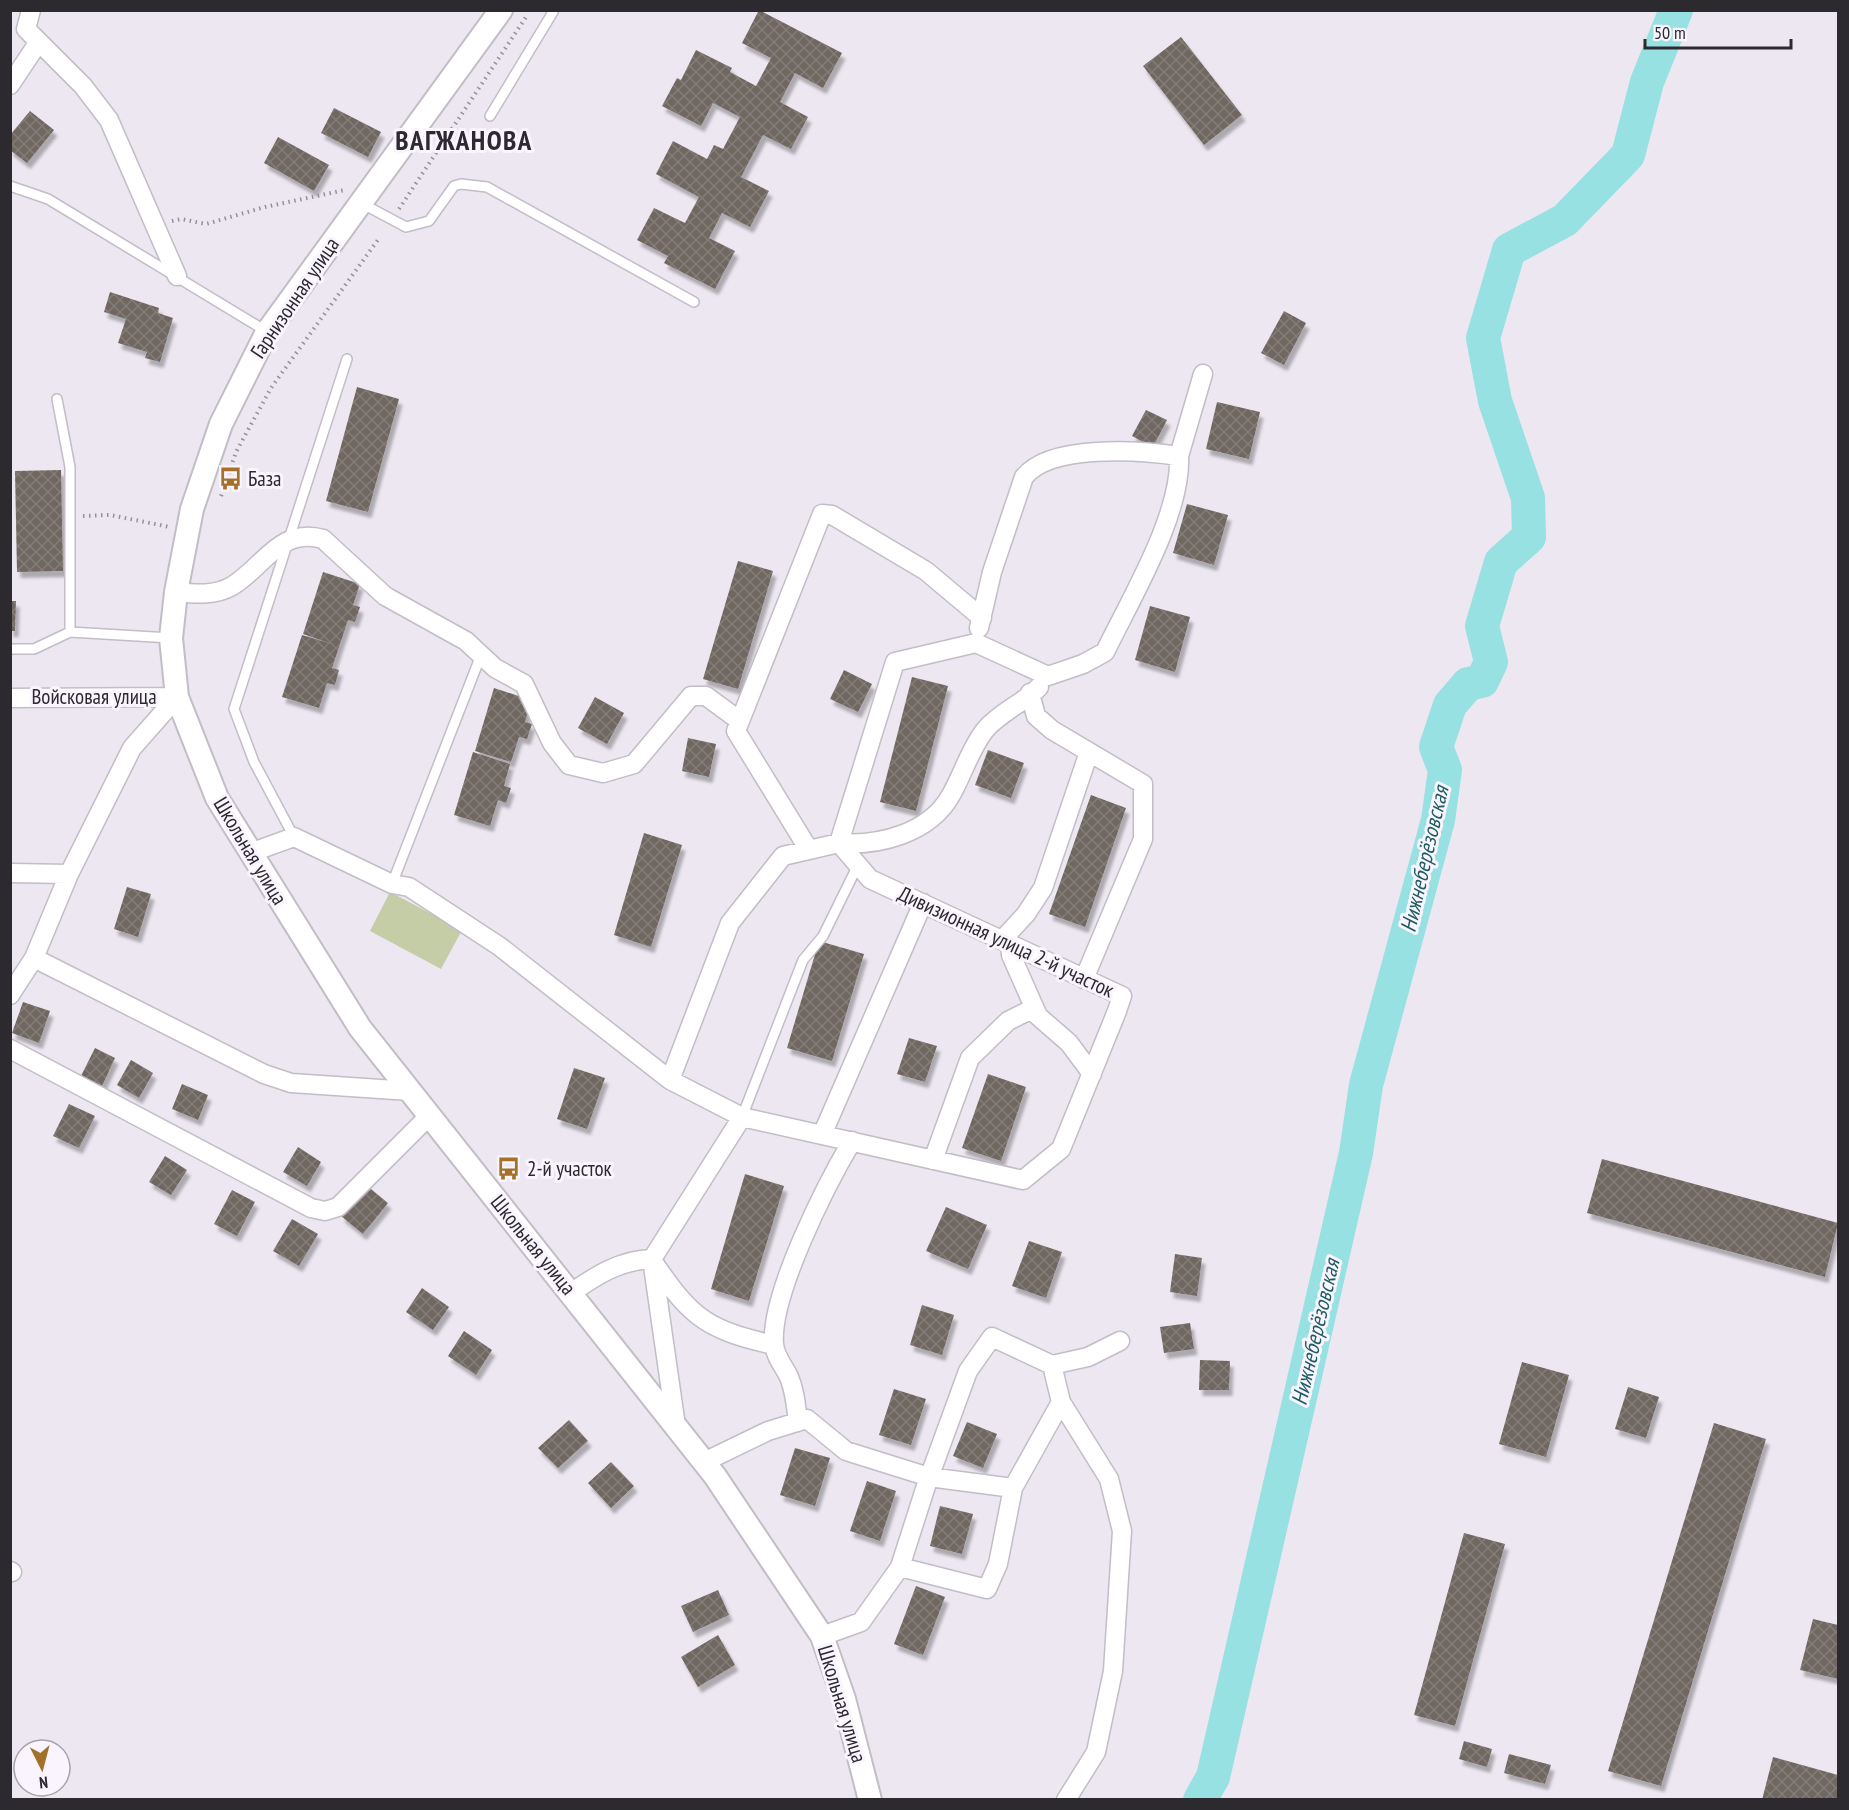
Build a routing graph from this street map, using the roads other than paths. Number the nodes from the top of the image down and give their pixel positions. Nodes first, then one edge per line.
1 (31, 10) edge
2 (501, 10) edge
3 (551, 10) edge
4 (18, 26) edge
5 (38, 43) junction
6 (10, 85) edge
7 (490, 116) dead end
8 (10, 186) edge
9 (355, 196) junction
10 (177, 276) junction
11 (694, 302) dead end
12 (267, 332) junction
13 (347, 359) dead end
14 (1203, 374) dead end
15 (57, 399) dead end
16 (1179, 456) junction
17 (289, 540) junction
18 (176, 592) junction
19 (982, 618) junction
20 (70, 632) junction
21 (171, 638) junction
22 (976, 643) junction
23 (10, 649) edge
24 (482, 655) junction
25 (1048, 676) junction
26 (1030, 693) junction
27 (177, 697) junction
28 (10, 698) edge
29 (740, 721) junction
30 (1089, 752) junction
31 (294, 837) junction
32 (839, 843) junction
33 (809, 850) junction
34 (250, 853) junction
35 (858, 865) junction
36 (10, 873) edge
37 (69, 874) junction
38 (392, 884) junction
39 (923, 903) junction
40 (1006, 942) junction
41 (34, 958) junction
42 (1084, 979) junction
43 (10, 995) edge
44 (1034, 1008) junction
45 (10, 1049) edge
46 (1092, 1074) junction
47 (670, 1080) junction
48 (410, 1091) junction
49 (429, 1116) junction
50 (742, 1117) junction
51 (822, 1135) junction
52 (852, 1142) junction
53 (933, 1160) junction
54 (652, 1259) junction
55 (571, 1293) junction
56 (1120, 1341) dead end
57 (774, 1345) junction
58 (1052, 1365) junction
59 (1061, 1402) junction
60 (798, 1422) junction
61 (676, 1426) junction
62 (704, 1462) junction
63 (929, 1478) junction
64 (1013, 1488) junction
65 (900, 1567) junction
66 (822, 1636) junction
67 (870, 1800) edge
68 (1065, 1800) edge

1 - 4 street
2 - 9 street, Гарнизонная улица
3 - 7 lane
4 - 5 street
5 - 6 street
5 - 10 street
8 - 10 lane
9 - 11 lane
9 - 12 street, Гарнизонная улица
10 - 12 lane
12 - 18 street, Гарнизонная улица
13 - 17 lane
14 - 16 street
15 - 20 lane
16 - 19 street
16 - 25 street
17 - 18 street
17 - 24 street
17 - 31 lane
18 - 21 street, Гарнизонная улица
19 - 22 street
19 - 29 street
20 - 21 lane
20 - 23 lane
21 - 27 street, Гарнизонная улица
22 - 25 street
22 - 32 street
24 - 29 street
24 - 38 lane
25 - 26 street
26 - 30 street
26 - 32 street
27 - 28 street, Войсковая улица
27 - 34 street, Школьная улица
27 - 37 street
29 - 33 street
30 - 40 street
30 - 42 street
31 - 34 street
31 - 38 street, Дивизионная улица 2-й участок
32 - 33 street
32 - 35 street, Дивизионная улица 2-й участок
33 - 47 street
34 - 48 street, Школьная улица
35 - 39 street, Дивизионная улица 2-й участок
35 - 50 lane
36 - 37 street
37 - 41 street
38 - 47 street, Дивизионная улица 2-й участок
39 - 40 street, Дивизионная улица 2-й участок
39 - 51 street
40 - 42 street, Дивизионная улица 2-й участок
40 - 44 street
41 - 43 street
41 - 48 street
42 - 46 street, Дивизионная улица 2-й участок
44 - 46 street
44 - 53 street
45 - 49 street
46 - 53 street, Дивизионная улица 2-й участок
47 - 50 street, Дивизионная улица 2-й участок
48 - 49 street, Школьная улица
49 - 55 street, Школьная улица
50 - 51 street, Дивизионная улица 2-й участок
50 - 54 street
51 - 52 street, Дивизионная улица 2-й участок
52 - 53 street, Дивизионная улица 2-й участок
52 - 57 street
54 - 55 street
54 - 57 street
54 - 61 street
55 - 61 street, Школьная улица
56 - 58 street
57 - 60 street
58 - 59 street
58 - 63 street
59 - 64 street
59 - 68 street
60 - 62 street
60 - 63 street
61 - 62 street, Школьная улица
62 - 66 street, Школьная улица
63 - 64 street
63 - 65 street
64 - 65 street
65 - 66 street
66 - 67 street, Школьная улица

